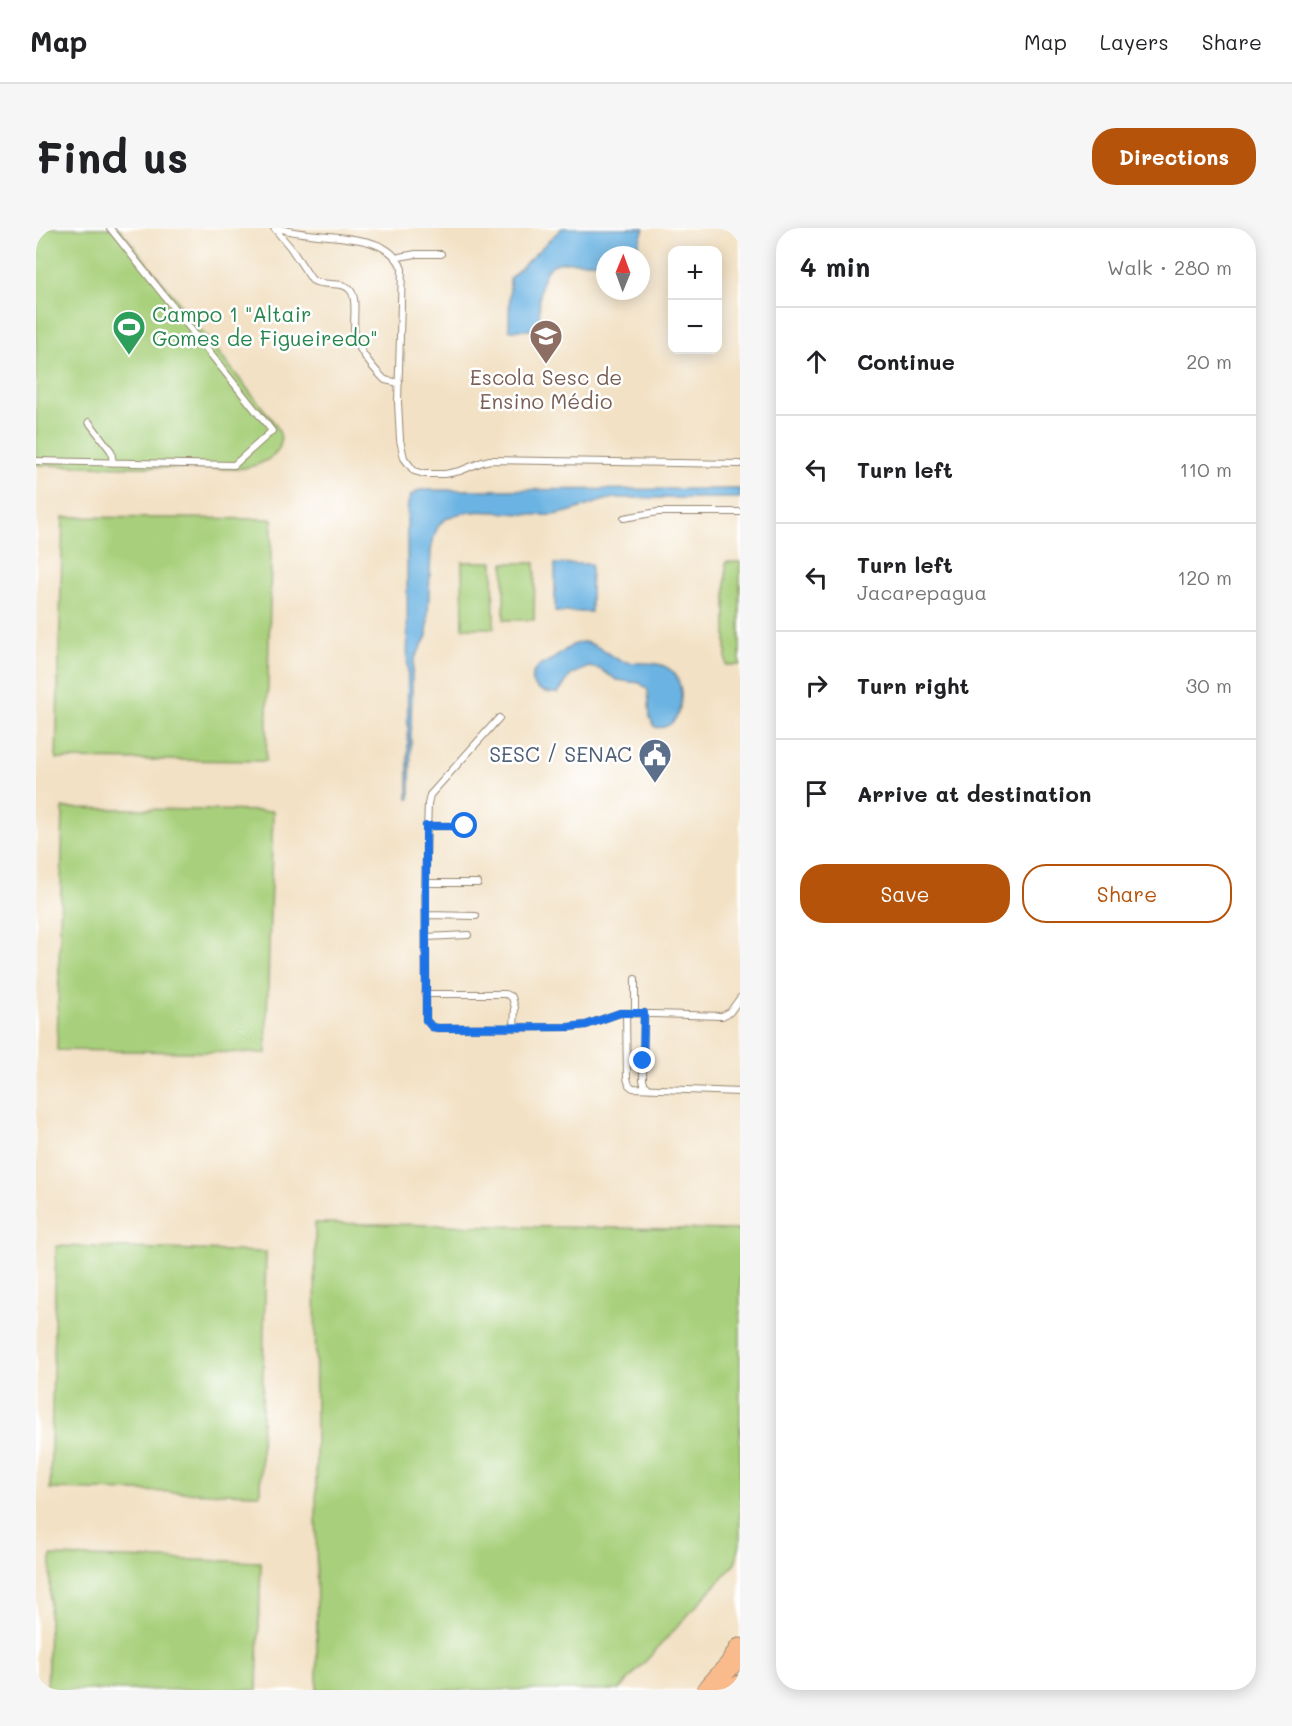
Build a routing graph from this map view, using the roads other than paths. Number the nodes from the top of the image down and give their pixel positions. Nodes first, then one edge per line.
1 (110, 228) edge
2 (276, 228) edge
3 (374, 235) dead end
4 (382, 239) dead end
5 (441, 254) dead end
6 (399, 257) junction
7 (399, 383) junction
8 (88, 422) dead end
9 (36, 461) edge
10 (113, 463) junction
11 (740, 464) edge
12 (740, 512) edge
13 (624, 518) dead end
14 (499, 718) dead end
15 (426, 826) junction
16 (465, 826) dead end
17 (425, 883) junction
18 (478, 883) dead end
19 (426, 915) junction
20 (476, 916) dead end
21 (468, 935) dead end
22 (426, 937) junction
23 (635, 979) dead end
24 (425, 994) junction
25 (740, 998) edge
26 (626, 1013) junction
27 (635, 1013) junction
28 (644, 1013) junction
29 (514, 1028) junction
30 (650, 1090) junction
31 (740, 1092) edge
32 (740, 1649) edge
33 (740, 1686) edge
34 (708, 1690) edge
35 (735, 1690) edge

1 - 10 lane
2 - 3 lane
2 - 7 lane
4 - 6 lane
5 - 6 lane
6 - 7 lane
7 - 11 lane
8 - 10 lane
9 - 10 lane
12 - 13 lane
14 - 15 lane
15 - 16 lane
15 - 17 lane
17 - 18 lane
17 - 19 lane
19 - 20 lane
19 - 22 lane
21 - 22 lane
22 - 24 lane
23 - 27 lane
24 - 29 lane
24 - 29 lane
25 - 28 lane
26 - 27 lane
26 - 29 lane
26 - 30 lane
27 - 28 lane
28 - 30 lane
30 - 31 lane
32 - 34 highway
33 - 35 highway

